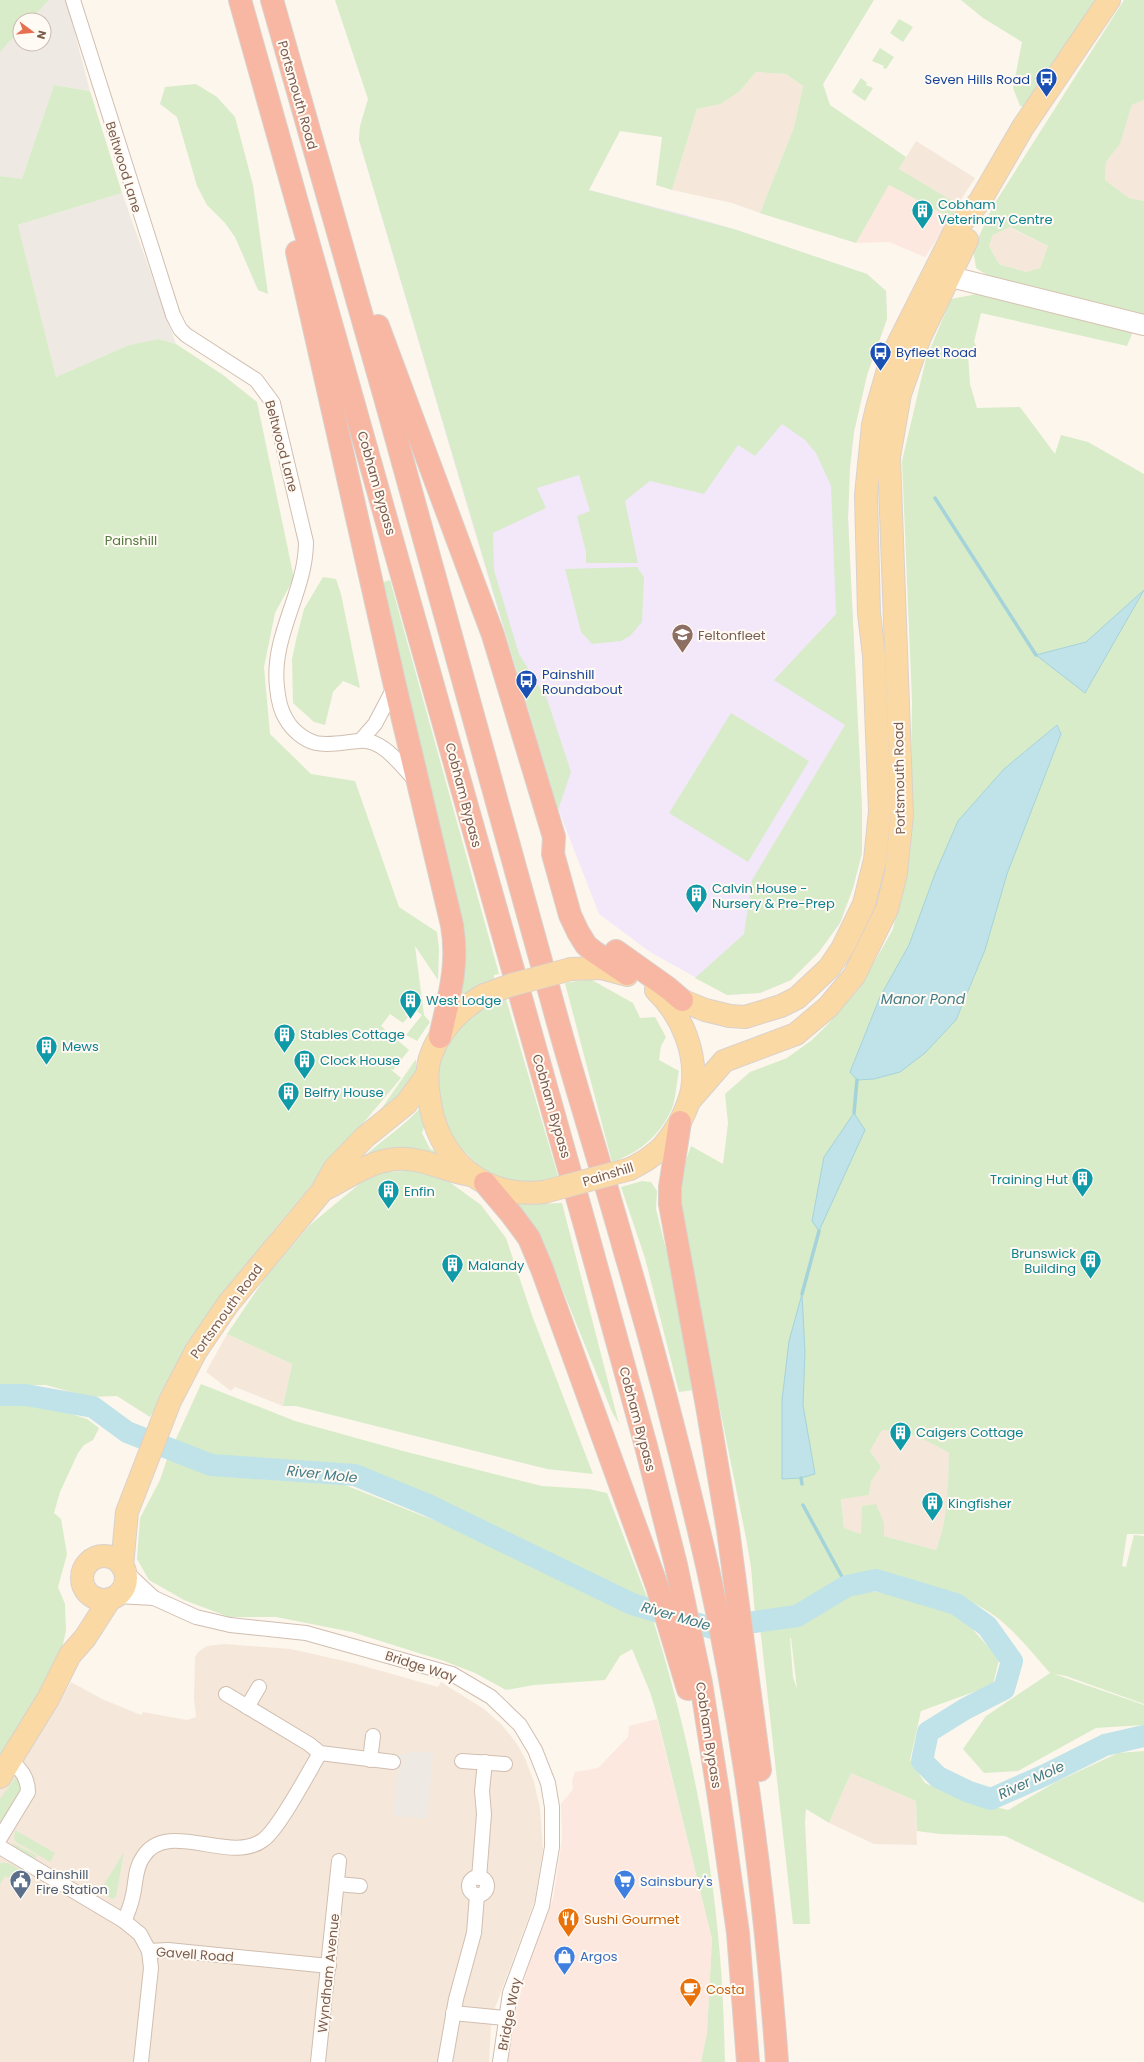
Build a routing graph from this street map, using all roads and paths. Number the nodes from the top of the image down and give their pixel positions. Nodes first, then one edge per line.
1 (73, 0) edge
2 (240, 0) edge
3 (272, 0) edge
4 (1109, 0) edge
5 (286, 165) junction
6 (326, 190) junction
7 (941, 280) junction
8 (1144, 325) edge
9 (395, 686) junction
10 (361, 740) junction
11 (419, 784) junction
12 (554, 837) junction
13 (627, 974) junction
14 (656, 990) junction
15 (682, 1000) junction
16 (440, 1037) junction
17 (427, 1076) junction
18 (690, 1100) junction
19 (680, 1122) junction
20 (477, 1179) junction
21 (322, 1191) junction
22 (127, 1512) junction
23 (97, 1557) junction
24 (123, 1568) junction
25 (85, 1590) junction
26 (113, 1597) junction
27 (154, 1598) junction
28 (70, 1655) junction
29 (740, 1684) junction
30 (694, 1685) junction
31 (259, 1687) dead end
32 (226, 1694) dead end
33 (247, 1707) junction
34 (373, 1736) dead end
35 (320, 1753) junction
36 (370, 1760) junction
37 (462, 1761) dead end
38 (393, 1762) dead end
39 (485, 1762) junction
40 (505, 1764) dead end
41 (5, 1768) edge
42 (0, 1838) edge
43 (0, 1847) edge
44 (339, 1861) dead end
45 (337, 1884) junction
46 (360, 1886) dead end
47 (124, 1921) junction
48 (149, 1951) junction
49 (329, 1966) junction
50 (453, 2013) junction
51 (506, 2018) junction
52 (141, 2062) edge
53 (318, 2062) edge
54 (445, 2062) edge
55 (500, 2062) edge
56 (748, 2062) edge
57 (777, 2062) edge

1 - 10 street, Beltwood Lane
2 - 5 highway
3 - 6 highway, Portsmouth Road
4 - 7 main road
5 - 9 highway
5 - 30 highway, Cobham Bypass
6 - 12 highway
6 - 29 highway
7 - 8 main road
7 - 15 main road, Portsmouth Road
7 - 18 main road, Portsmouth Road
9 - 10 street
9 - 11 highway
10 - 11 street, Beltwood Lane
11 - 16 highway
12 - 13 highway
12 - 15 highway
13 - 14 main road, Painshill
13 - 16 main road, Painshill, bridge
14 - 15 main road, Portsmouth Road
14 - 18 main road, Painshill
16 - 17 main road, Painshill
17 - 20 main road, Painshill
17 - 21 main road, Portsmouth Road
18 - 19 main road, Painshill
19 - 20 main road, Painshill, bridge
19 - 29 highway
20 - 21 main road, Portsmouth Road
20 - 30 highway
21 - 22 main road, Portsmouth Road
22 - 23 main road, Portsmouth Road
22 - 24 main road, Portsmouth Road
23 - 24 main road
23 - 25 main road
24 - 26 main road
24 - 27 street, Bridge Way
25 - 26 main road
25 - 28 main road
26 - 27 street, Bridge Way
26 - 28 main road
27 - 51 street, Bridge Way
28 - 41 main road
29 - 57 highway
30 - 56 highway, Cobham Bypass
31 - 33 street
32 - 33 street
33 - 35 street
34 - 36 street
35 - 36 street
35 - 47 street
36 - 38 street
37 - 39 street
39 - 40 street
39 - 50 street
41 - 42 street
43 - 47 street, Gavell Road
44 - 45 street, Wyndham Avenue
45 - 46 street
45 - 49 street, Wyndham Avenue
47 - 48 street, Gavell Road
48 - 49 street, Gavell Road
48 - 52 street
49 - 53 street, Wyndham Avenue
50 - 51 street
50 - 54 street
51 - 55 street, Bridge Way

